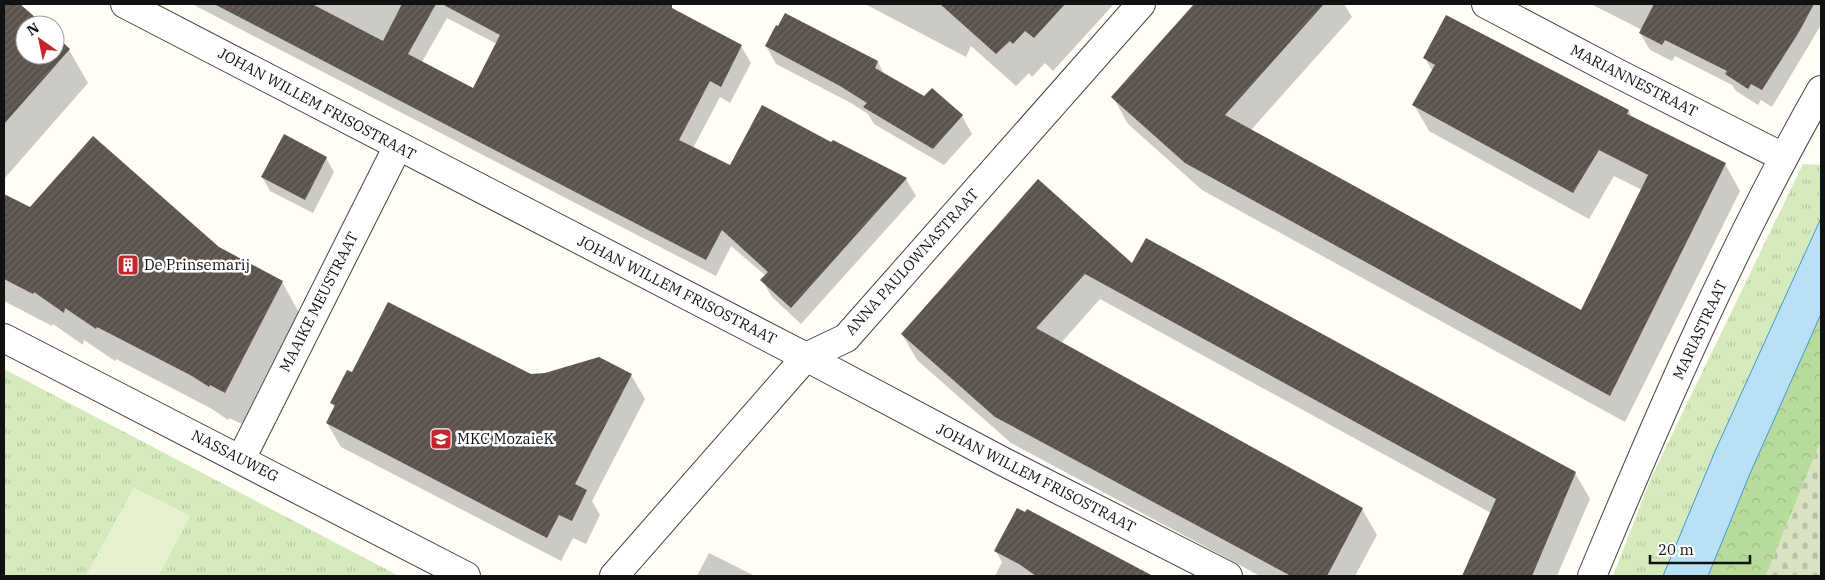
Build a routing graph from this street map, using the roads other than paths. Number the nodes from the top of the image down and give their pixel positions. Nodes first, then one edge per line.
1 (125, 4) edge
2 (1141, 4) edge
3 (1486, 4) edge
4 (1821, 90) edge
5 (398, 146) junction
6 (1783, 156) junction
7 (4, 338) edge
8 (806, 357) junction
9 (241, 459) junction
10 (466, 576) edge
11 (614, 576) edge
12 (1228, 576) edge
13 (1592, 576) edge

1 - 5 street, JOHAN WILLEM FRISOSTRAAT
2 - 8 street, ANNA PAULOWNASTRAAT
3 - 6 street, MARIANNESTRAAT
4 - 6 street, MARIASTRAAT
5 - 8 street, JOHAN WILLEM FRISOSTRAAT
5 - 9 street, MAAIKE MEUSTRAAT
6 - 13 street, MARIASTRAAT
7 - 9 street, NASSAUWEG
8 - 11 street, ANNA PAULOWNASTRAAT
8 - 12 street, JOHAN WILLEM FRISOSTRAAT
9 - 10 street, NASSAUWEG

